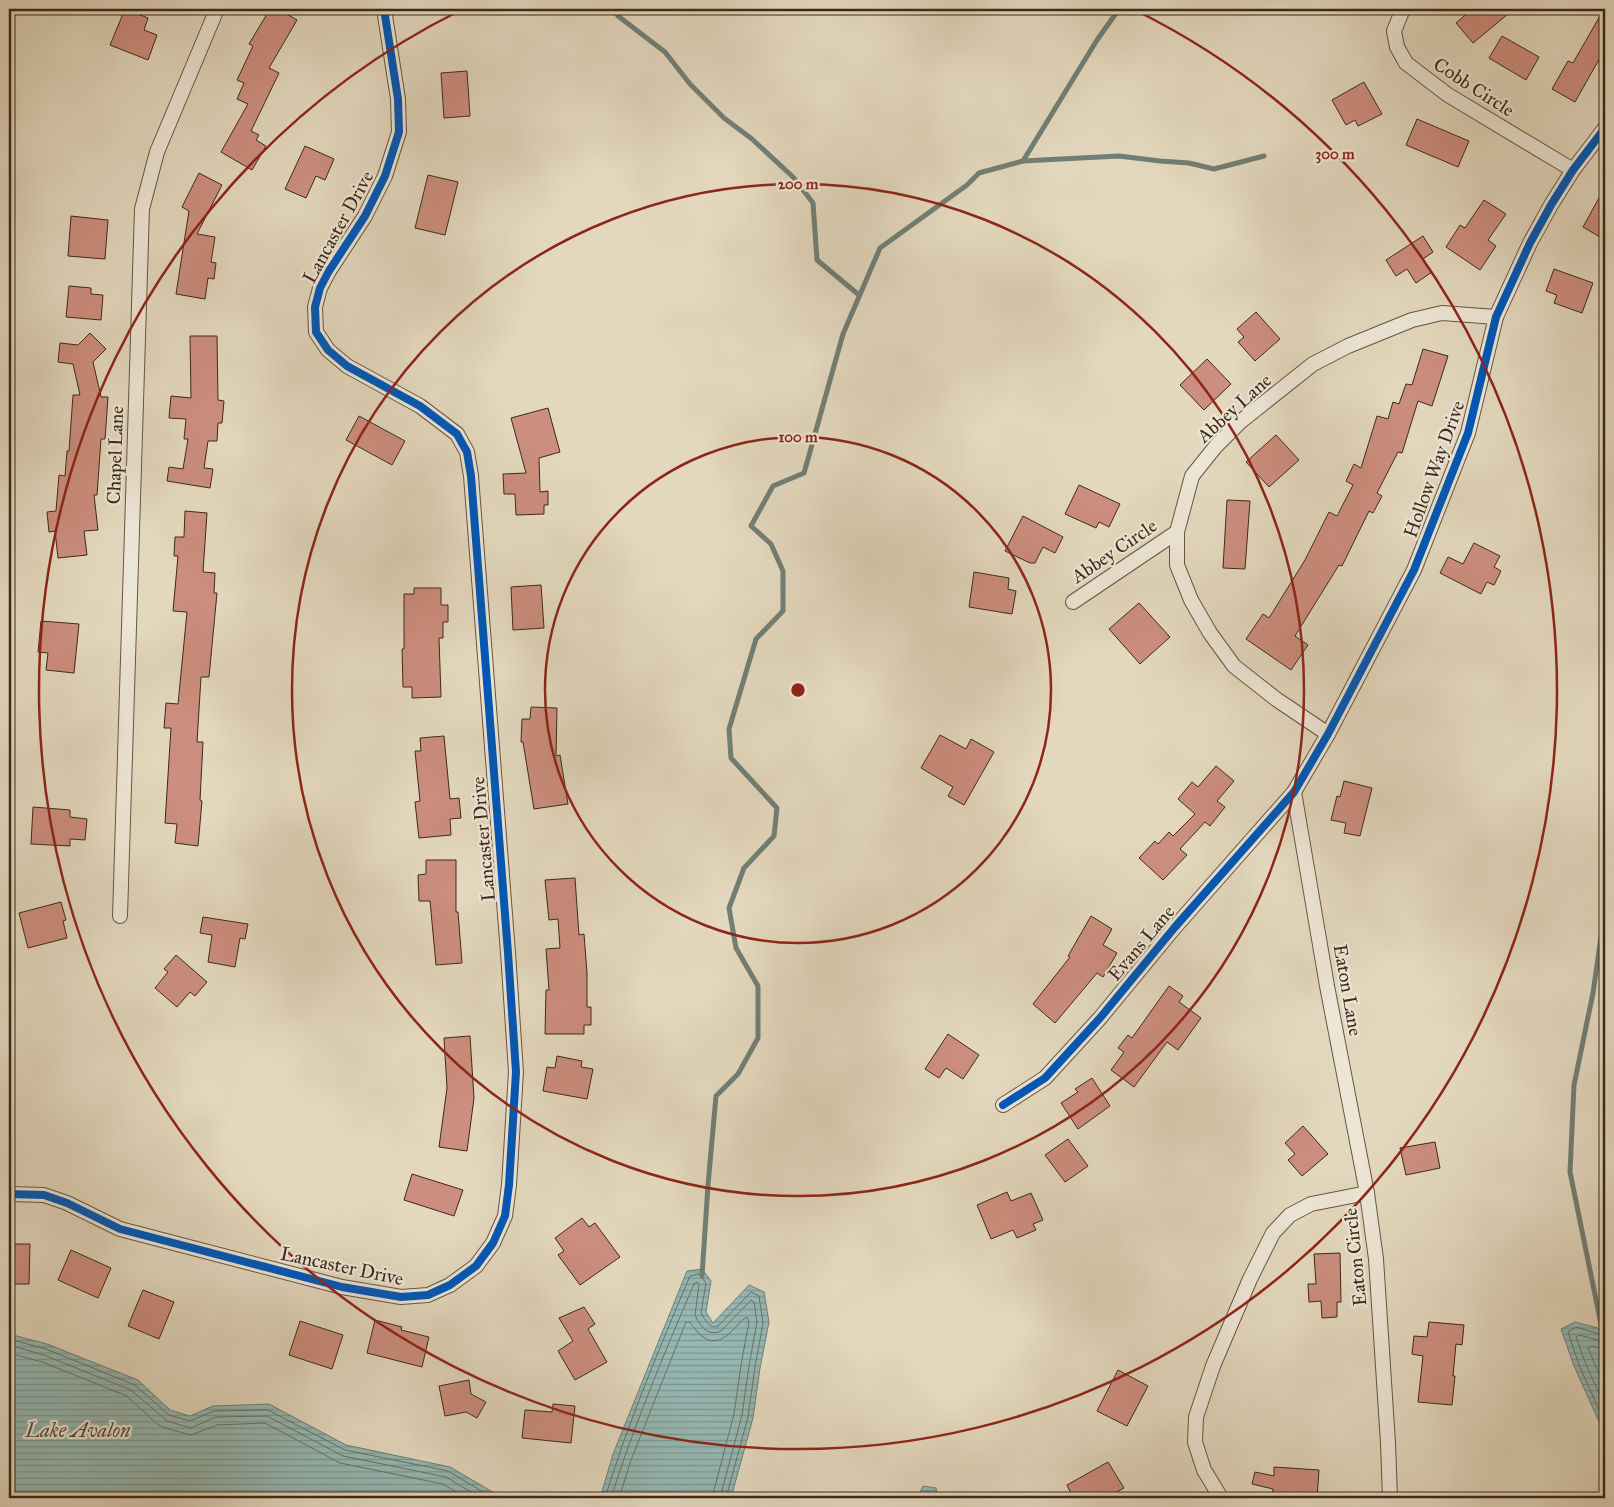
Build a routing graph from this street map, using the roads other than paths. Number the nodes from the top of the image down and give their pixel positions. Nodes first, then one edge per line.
1 (217, 9) edge
2 (384, 9) edge
3 (1403, 9) edge
4 (1605, 128) edge
5 (1573, 170) junction
6 (1496, 317) junction
7 (1177, 532) junction
8 (1073, 602) dead end
9 (1328, 734) junction
10 (1294, 792) junction
11 (120, 916) dead end
12 (1003, 1105) dead end
13 (1367, 1193) junction
14 (9, 1194) edge
15 (1221, 1498) edge
16 (1390, 1498) edge

1 - 11 street, Chapel Lane
2 - 14 street, Lancaster Drive
3 - 5 street, Cobb Circle
4 - 5 street, Hollow Way Drive
5 - 6 street, Hollow Way Drive
6 - 7 street, Abbey Lane
6 - 9 street, Hollow Way Drive
7 - 8 street, Abbey Circle
7 - 9 street, Abbey Lane
9 - 10 street, Hollow Way Drive
10 - 12 street, Evans Lane
10 - 13 street, Eaton Lane
13 - 15 street, Eaton Circle
13 - 16 street, Eaton Circle

